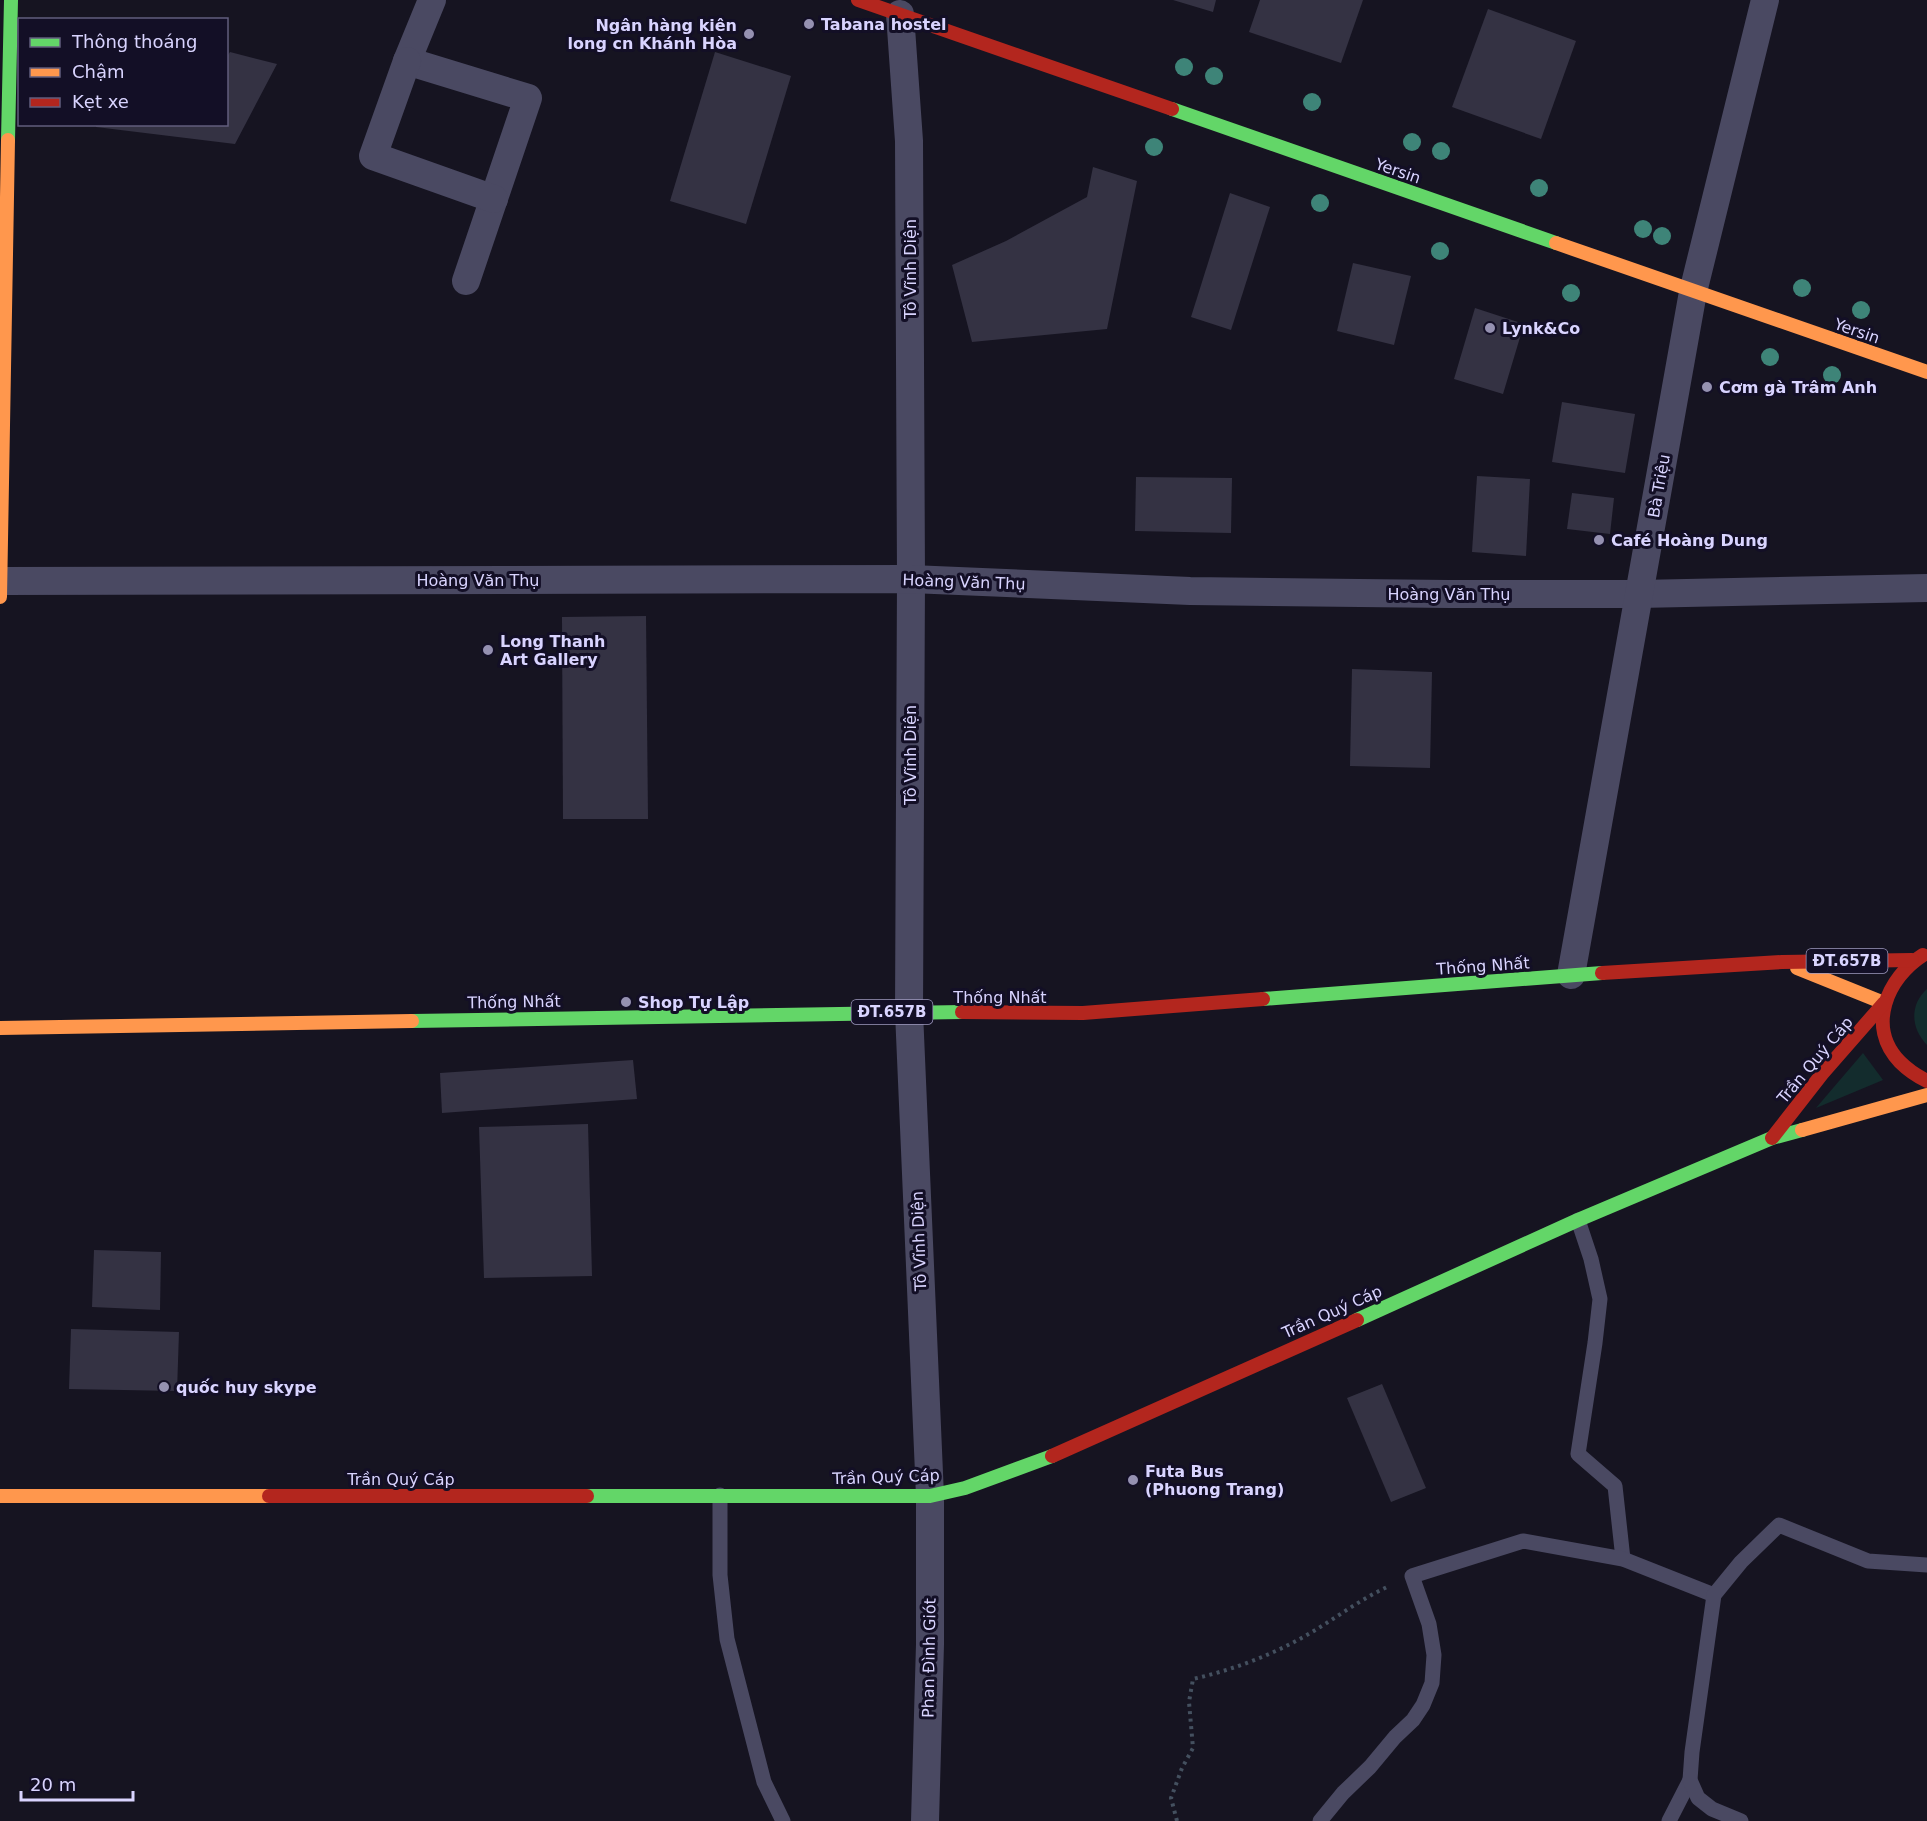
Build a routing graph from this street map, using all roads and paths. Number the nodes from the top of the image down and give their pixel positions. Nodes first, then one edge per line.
1 (11, 0) edge
2 (432, 0) edge
3 (858, 0) edge
4 (1765, 0) edge
5 (895, 8) edge
6 (407, 61) junction
7 (4, 196) edge
8 (494, 199) junction
9 (466, 281) dead end
10 (1693, 292) junction
11 (1927, 372) edge
12 (911, 579) junction
13 (0, 581) edge
14 (1927, 588) edge
15 (1639, 594) junction
16 (0, 597) edge
17 (1927, 953) edge
18 (1912, 960) junction
19 (1782, 962) junction
20 (1571, 975) junction
21 (1884, 1003) junction
22 (909, 1012) junction
23 (0, 1028) edge
24 (1927, 1081) edge
25 (1927, 1095) edge
26 (1772, 1138) junction
27 (1578, 1220) junction
28 (720, 1495) junction
29 (0, 1496) edge
30 (930, 1496) junction
31 (1623, 1559) junction
32 (1927, 1565) edge
33 (1412, 1575) junction
34 (1714, 1595) junction
35 (1690, 1780) junction
36 (783, 1821) edge
37 (926, 1821) edge
38 (1177, 1821) edge
39 (1320, 1821) edge
40 (1669, 1821) edge
41 (1741, 1821) edge

1 - 7 street
2 - 6 street
3 - 5 street, Yersin
4 - 10 street, Bà Triệu
5 - 10 street, Yersin
5 - 12 street, Tô Vĩnh Diện
6 - 8 street
6 - 8 street
7 - 13 street
8 - 9 street
10 - 11 street, Yersin
10 - 15 street, Bà Triệu
12 - 13 street, Hoàng Văn Thụ
12 - 15 street, Hoàng Văn Thụ
12 - 22 street, Tô Vĩnh Diện
13 - 16 street
14 - 15 street, Hoàng Văn Thụ
15 - 20 street, Bà Triệu
17 - 18 street, Thống Nhất / ĐT.657B
18 - 19 street, Thống Nhất / ĐT.657B
18 - 21 street, Thống Nhất / ĐT.657B
19 - 20 street, Thống Nhất / ĐT.657B
19 - 21 street, Thống Nhất / ĐT.657B
20 - 22 street, Thống Nhất / ĐT.657B
21 - 24 street, Thống Nhất / ĐT.657B
21 - 26 street, Trần Quý Cáp
22 - 23 street, Thống Nhất / ĐT.657B
22 - 30 street, Tô Vĩnh Diện
25 - 26 street, Trần Quý Cáp
26 - 27 street, Trần Quý Cáp
27 - 30 street, Trần Quý Cáp
27 - 31 lane
28 - 29 street, Trần Quý Cáp
28 - 30 street, Trần Quý Cáp
28 - 36 lane
30 - 37 street, Phan Đình Giót
31 - 33 lane
31 - 34 lane
32 - 34 lane
33 - 38 path
33 - 39 lane
34 - 35 lane
35 - 40 lane
35 - 41 lane

